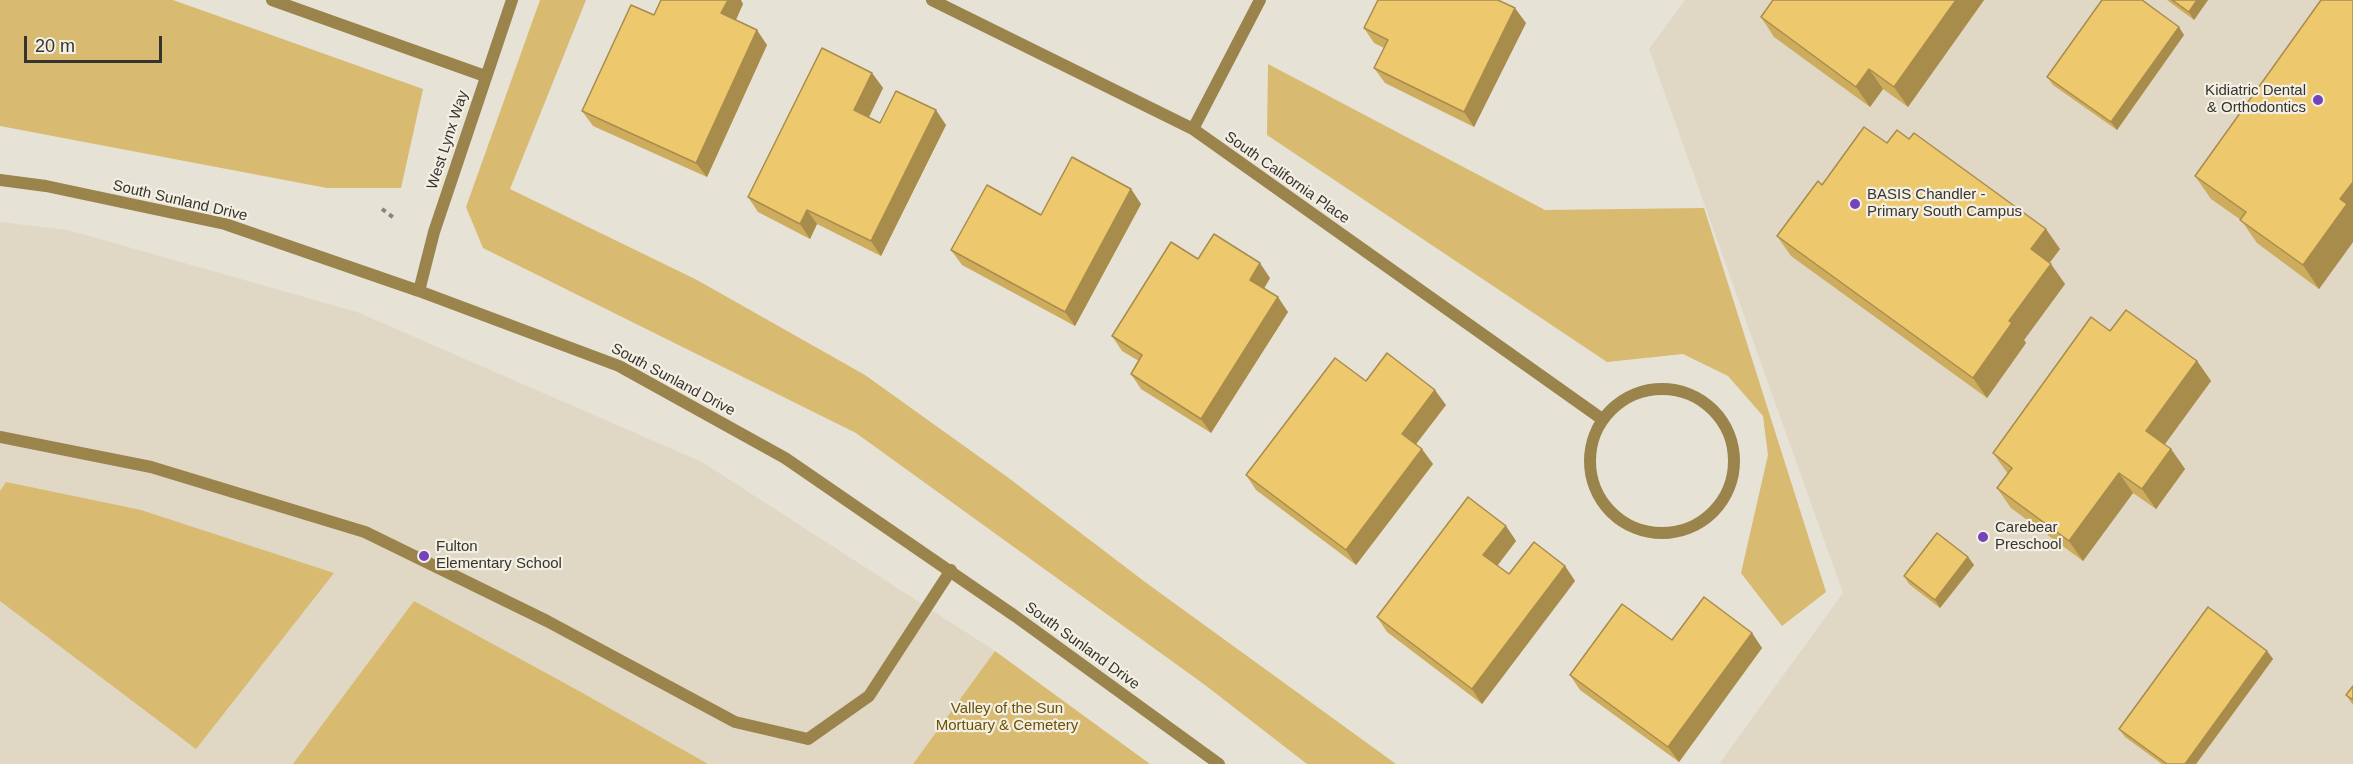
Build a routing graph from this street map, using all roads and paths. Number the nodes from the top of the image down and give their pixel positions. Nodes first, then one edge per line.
1 (272, 0) edge
2 (512, 0) edge
3 (932, 0) edge
4 (1260, 0) edge
5 (485, 76) junction
6 (1193, 129) junction
7 (0, 180) edge
8 (382, 208) dead end
9 (394, 218) dead end
10 (419, 291) junction
11 (1602, 419) junction
12 (0, 437) edge
13 (951, 570) junction
14 (1219, 764) edge

1 - 5 street
2 - 5 street, West Lynx Way
3 - 6 street, South California Place
4 - 6 street
5 - 10 street, West Lynx Way
6 - 11 street, South California Place
7 - 10 street, South Sunland Drive
8 - 9 path
10 - 13 street, South Sunland Drive
11 - 11 street
12 - 13 street
13 - 14 street, South Sunland Drive

